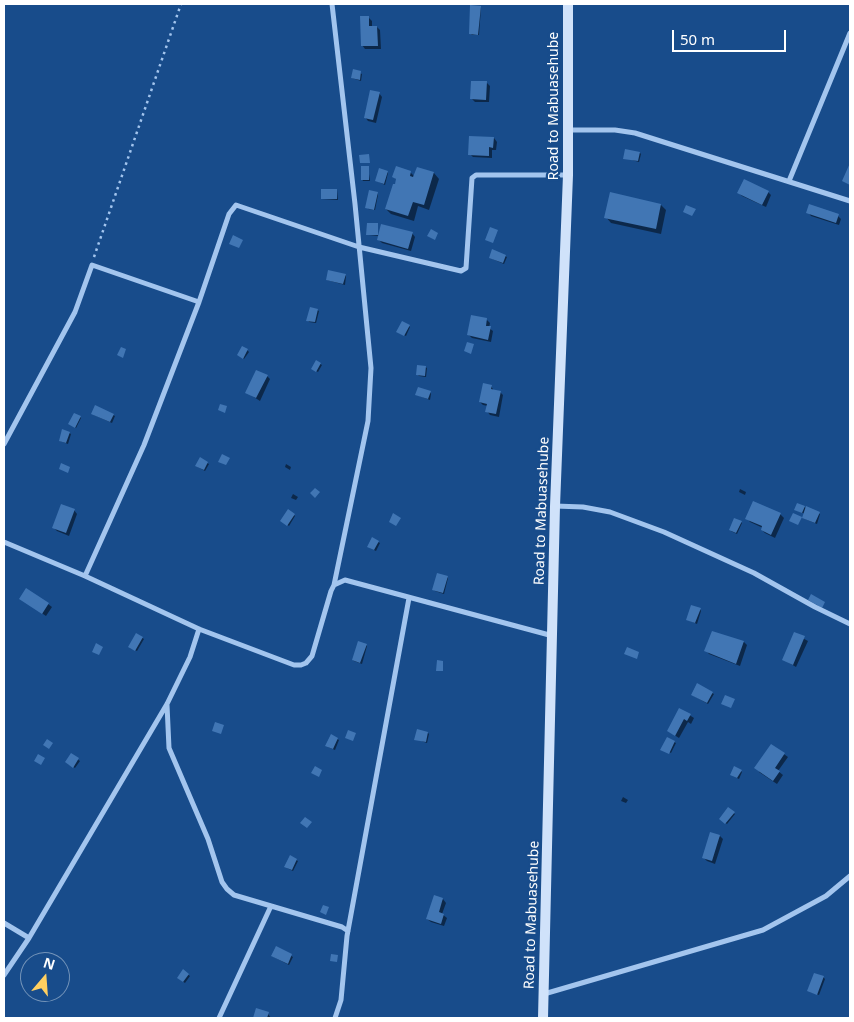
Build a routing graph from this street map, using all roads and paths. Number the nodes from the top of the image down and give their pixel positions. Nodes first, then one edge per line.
1 (181, 4) edge
2 (332, 4) edge
3 (568, 4) edge
4 (850, 33) edge
5 (568, 130) junction
6 (568, 175) junction
7 (789, 181) junction
8 (850, 202) edge
9 (359, 247) junction
10 (92, 265) junction
11 (199, 302) junction
12 (4, 444) edge
13 (556, 506) junction
14 (4, 542) edge
15 (85, 576) junction
16 (334, 585) junction
17 (408, 598) junction
18 (850, 624) edge
19 (199, 629) junction
20 (553, 636) junction
21 (167, 704) junction
22 (850, 876) edge
23 (271, 906) junction
24 (4, 923) edge
25 (348, 931) junction
26 (29, 938) junction
27 (4, 975) edge
28 (544, 994) junction
29 (220, 1018) edge
30 (335, 1018) edge
31 (543, 1018) edge

1 - 10 path
2 - 9 street
3 - 5 main road, Road to Mabuasehube
4 - 7 street
5 - 6 main road, Road to Mabuasehube
5 - 7 street
6 - 9 street
6 - 13 main road, Road to Mabuasehube
7 - 8 street
9 - 11 street
9 - 16 street
10 - 11 street
10 - 12 street
11 - 15 street
13 - 18 street
13 - 20 main road, Road to Mabuasehube
14 - 15 street
15 - 19 street
16 - 17 street
16 - 19 street
17 - 20 street
17 - 25 street
19 - 21 street
20 - 28 main road, Road to Mabuasehube
21 - 23 street
21 - 26 street
22 - 28 street
23 - 25 street
23 - 29 street
24 - 26 street
25 - 30 street
26 - 27 street
28 - 31 main road, Road to Mabuasehube

